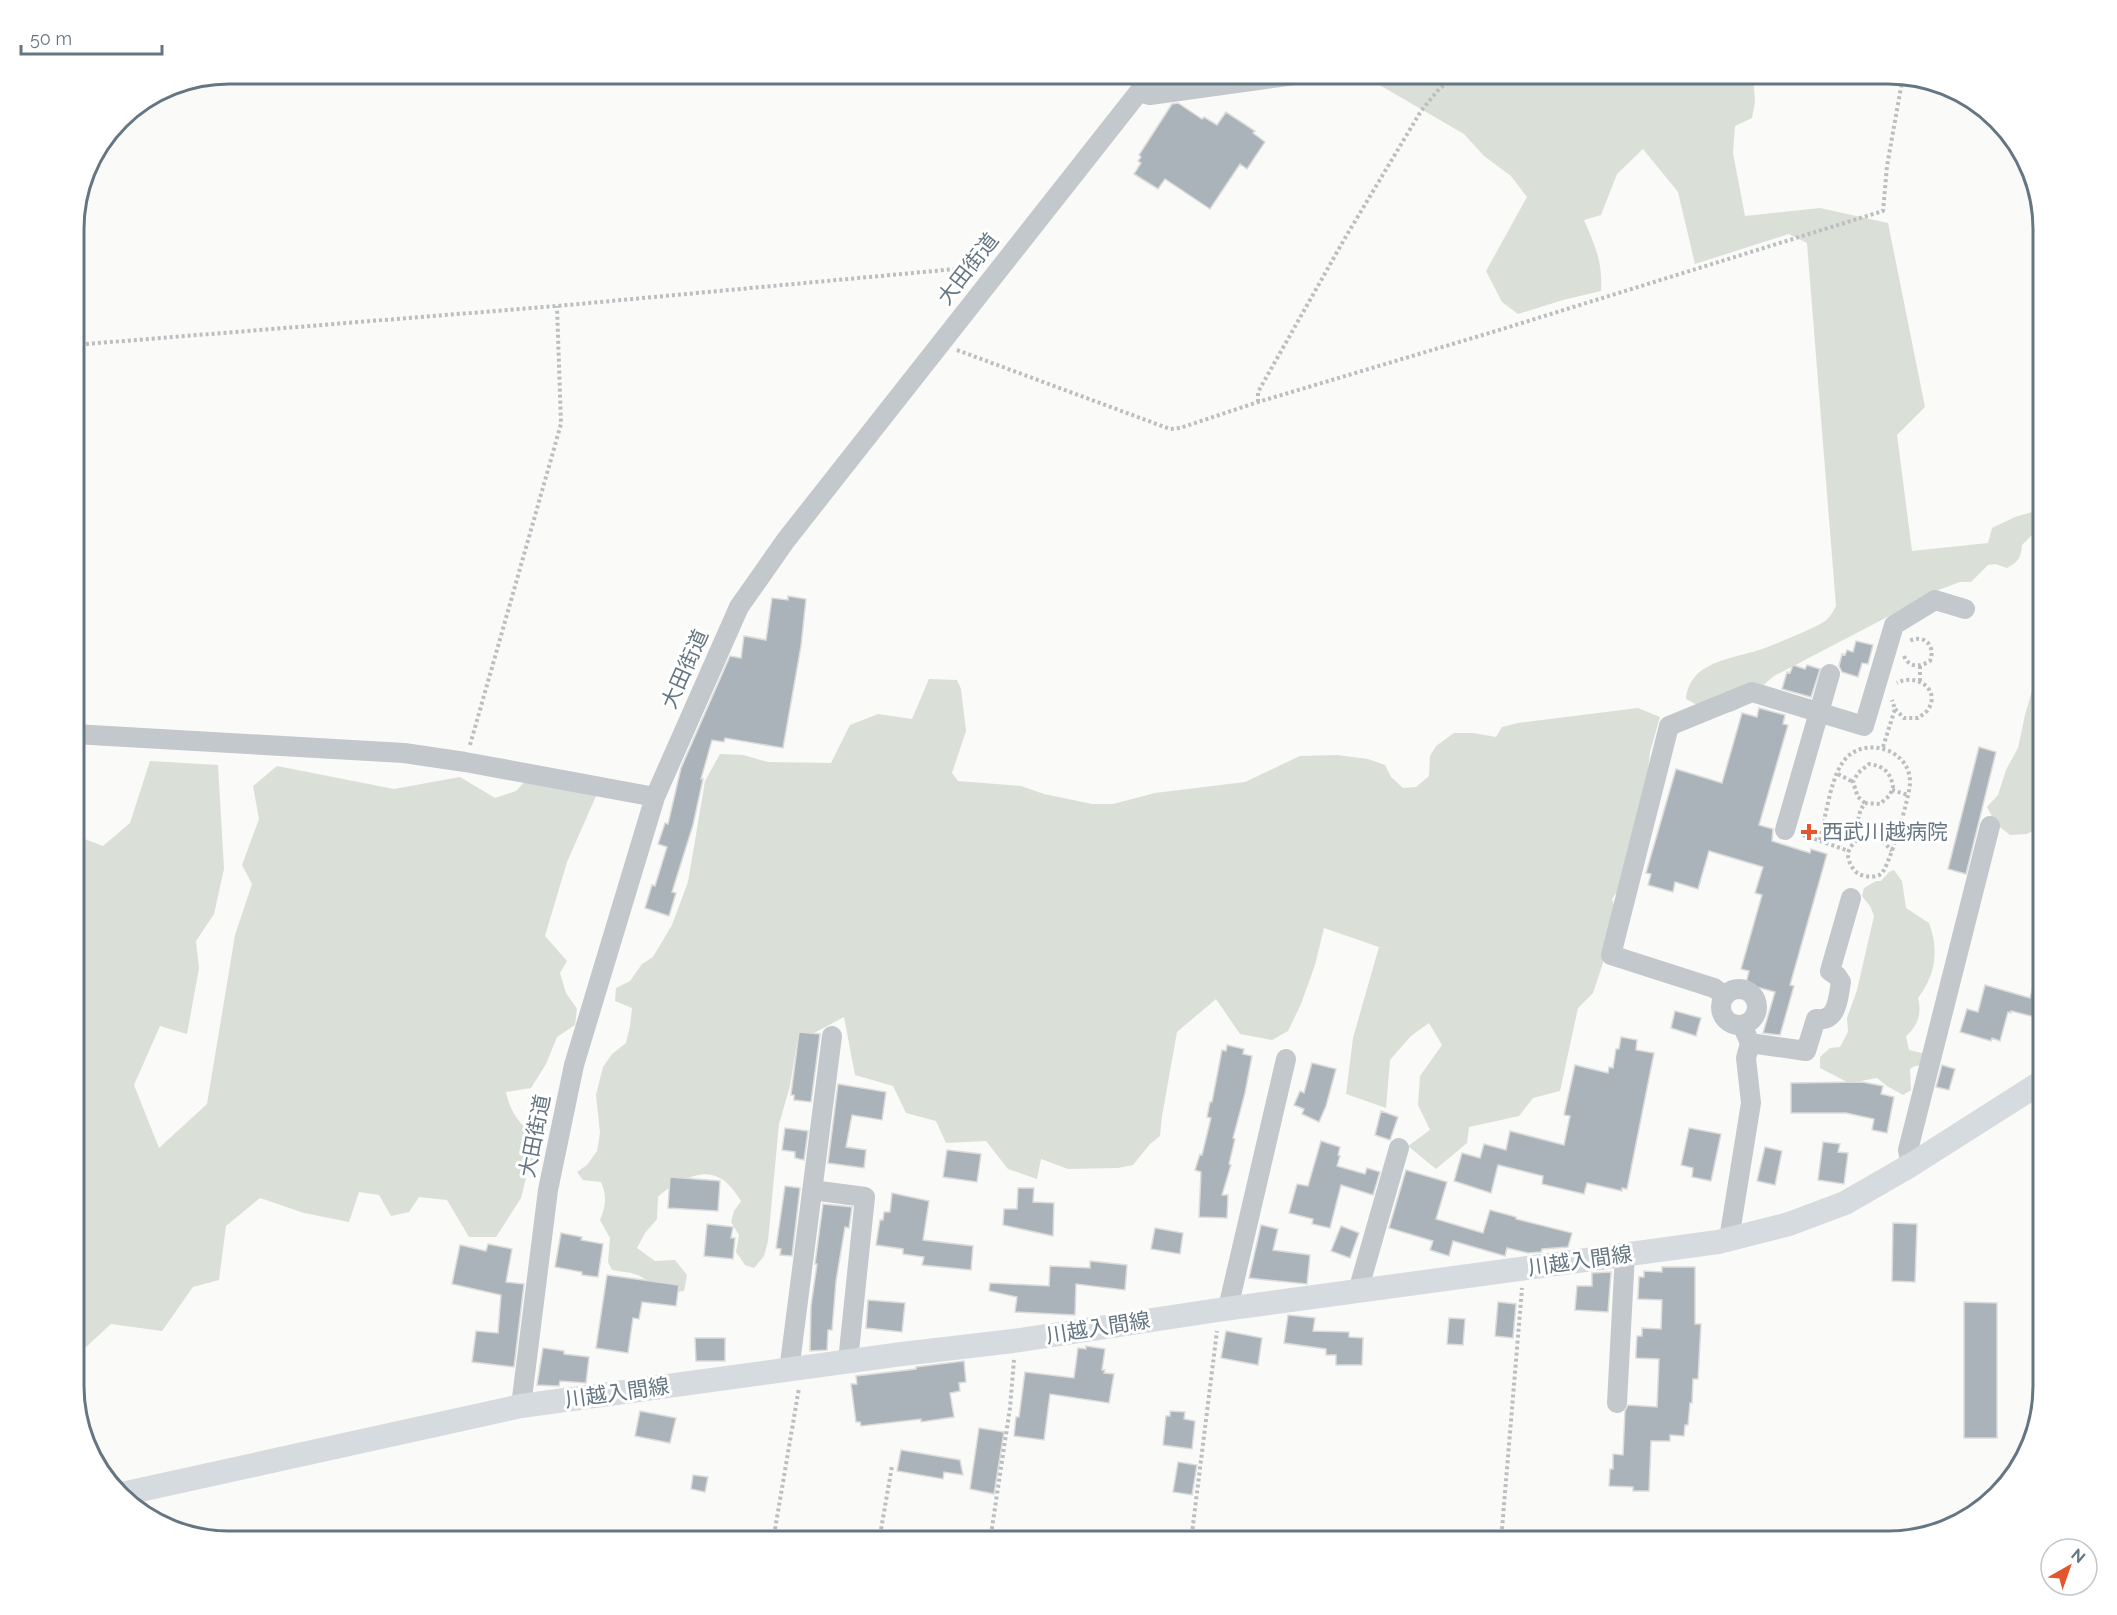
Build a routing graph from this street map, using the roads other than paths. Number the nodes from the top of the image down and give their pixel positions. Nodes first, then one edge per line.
1 (1145, 84) edge
2 (1226, 84) edge
3 (1139, 92) junction
4 (1965, 609) dead end
5 (1830, 674) dead end
6 (1819, 712) junction
7 (84, 735) edge
8 (655, 797) junction
9 (1990, 826) dead end
10 (1785, 830) road end
11 (1851, 898) dead end
12 (1725, 996) junction
13 (1746, 1034) junction
14 (832, 1036) dead end
15 (1286, 1059) dead end
16 (2033, 1087) edge
17 (1399, 1148) dead end
18 (1911, 1165) junction
19 (812, 1190) junction
20 (1729, 1239) junction
21 (1625, 1254) junction
22 (1358, 1291) junction
23 (1223, 1309) junction
24 (848, 1361) junction
25 (794, 1370) junction
26 (1617, 1403) dead end
27 (521, 1406) junction
28 (130, 1492) edge

1 - 3 street, 大田街道
2 - 3 street
3 - 8 street, 大田街道
4 - 6 street
5 - 6 street
6 - 10 street
6 - 12 street
7 - 8 street
8 - 27 street, 大田街道
9 - 18 street
11 - 13 street
12 - 13 street
12 - 13 street
13 - 20 street
14 - 19 street
15 - 23 street
16 - 18 main road, 川越入間線
17 - 22 street
18 - 20 main road, 川越入間線
19 - 24 street
19 - 25 street
20 - 21 main road, 川越入間線
21 - 22 main road, 川越入間線
21 - 26 street
22 - 23 main road, 川越入間線
23 - 24 main road, 川越入間線
24 - 25 main road, 川越入間線
25 - 27 main road, 川越入間線
27 - 28 main road, 川越入間線

